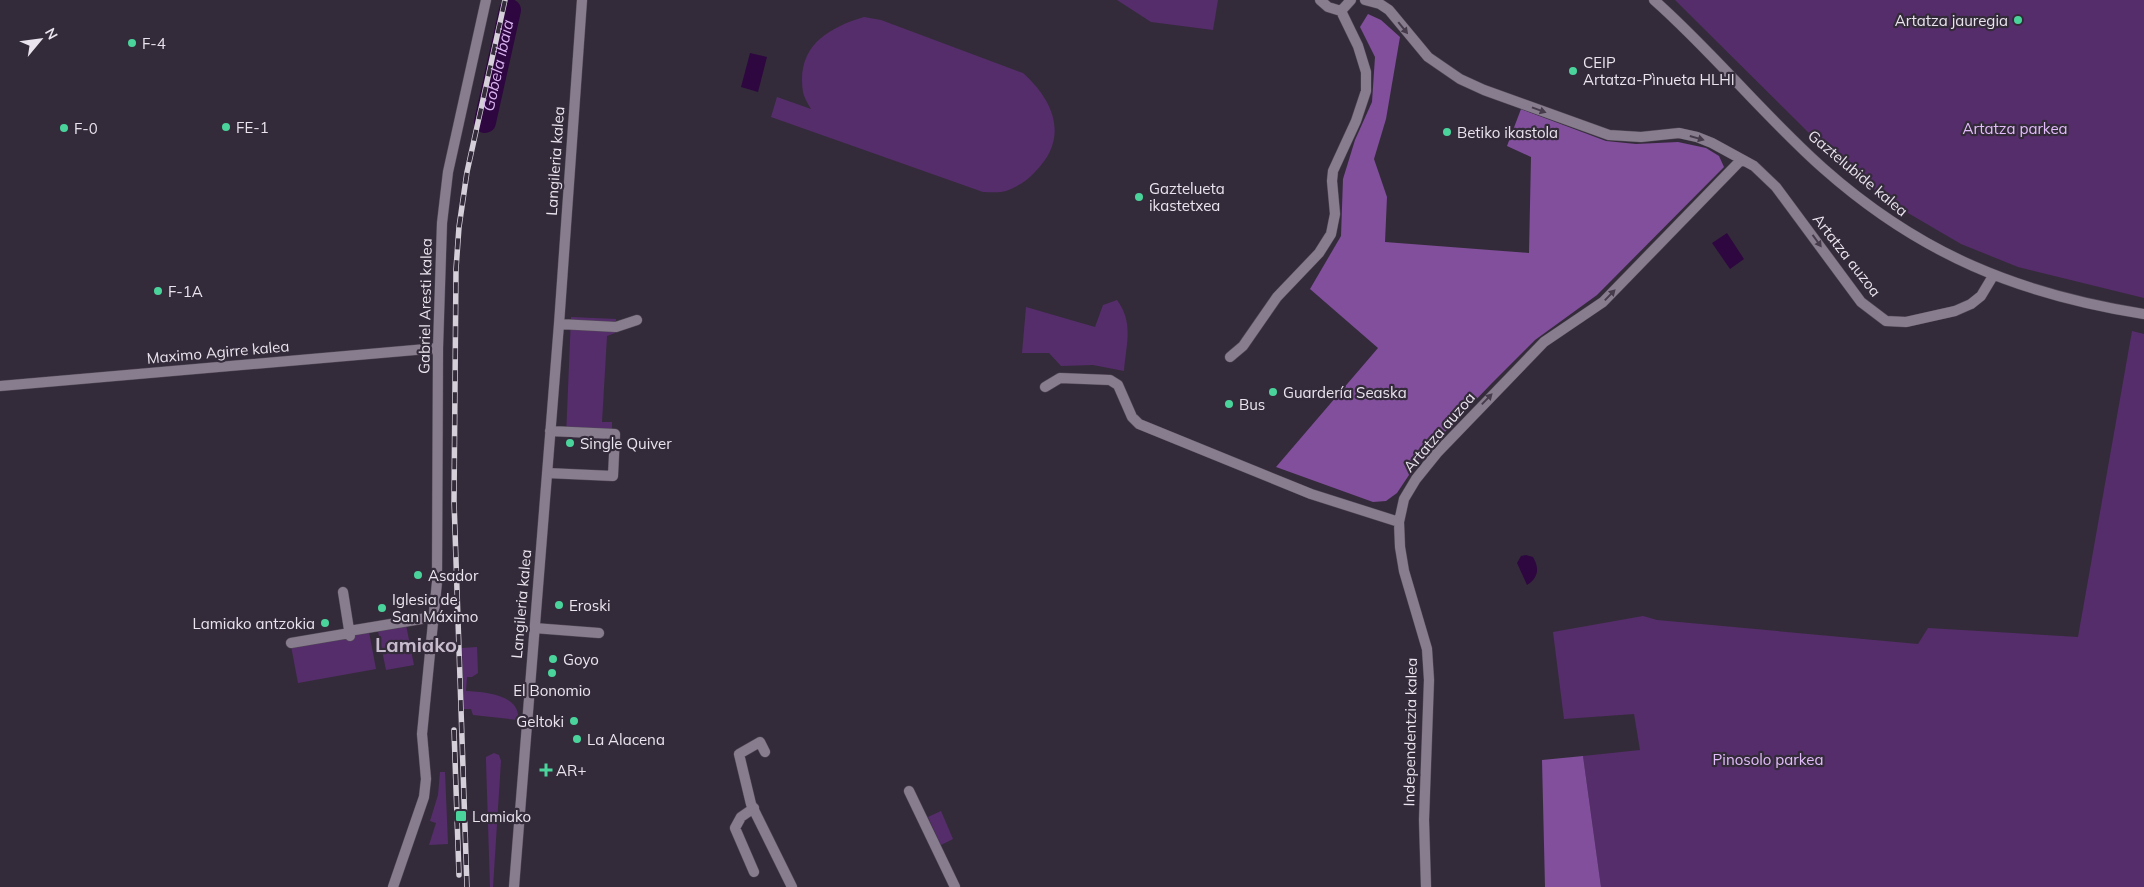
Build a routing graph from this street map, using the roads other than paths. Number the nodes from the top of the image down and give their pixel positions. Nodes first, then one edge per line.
1 (486, 0) edge
2 (582, 0) edge
3 (1320, 0) edge
4 (1351, 0) edge
5 (1366, 0) edge
6 (1654, 0) edge
7 (1340, 11) junction
8 (1741, 160) junction
9 (1993, 276) junction
10 (2144, 314) edge
11 (637, 320) dead end
12 (559, 324) junction
13 (438, 348) junction
14 (1230, 357) dead end
15 (0, 386) edge
16 (1045, 387) dead end
17 (550, 431) junction
18 (547, 473) junction
19 (1399, 522) junction
20 (343, 592) dead end
21 (433, 617) junction
22 (534, 628) junction
23 (350, 633) junction
24 (599, 634) dead end
25 (291, 643) dead end
26 (764, 752) dead end
27 (909, 791) dead end
28 (754, 808) junction
29 (754, 872) dead end
30 (393, 887) edge
31 (514, 887) edge
32 (792, 887) edge
33 (955, 887) edge
34 (1426, 887) edge

1 - 13 street, Gabriel Aresti kalea
2 - 12 street, Langileria kalea
3 - 7 street
4 - 7 street
5 -> 8 street, Artatza auzoa
6 - 9 street, Gaztelubide kalea
7 - 14 street
8 -> 9 street, Artatza auzoa
19 -> 8 street, Artatza auzoa
9 - 10 street, Gaztelubide kalea
11 - 12 street
12 - 17 street, Langileria kalea
13 - 15 street, Maximo Agirre kalea
13 - 21 street, Gabriel Aresti kalea
16 - 19 street
17 - 18 street, Langileria kalea
17 - 18 street
18 - 22 street, Langileria kalea
19 - 34 street, Independentzia kalea
20 - 23 street
21 - 23 street
21 - 30 street, Gabriel Aresti kalea
22 - 24 street
22 - 31 street, Langileria kalea
23 - 25 street
26 - 28 street
27 - 33 street
28 - 29 street
28 - 32 street

